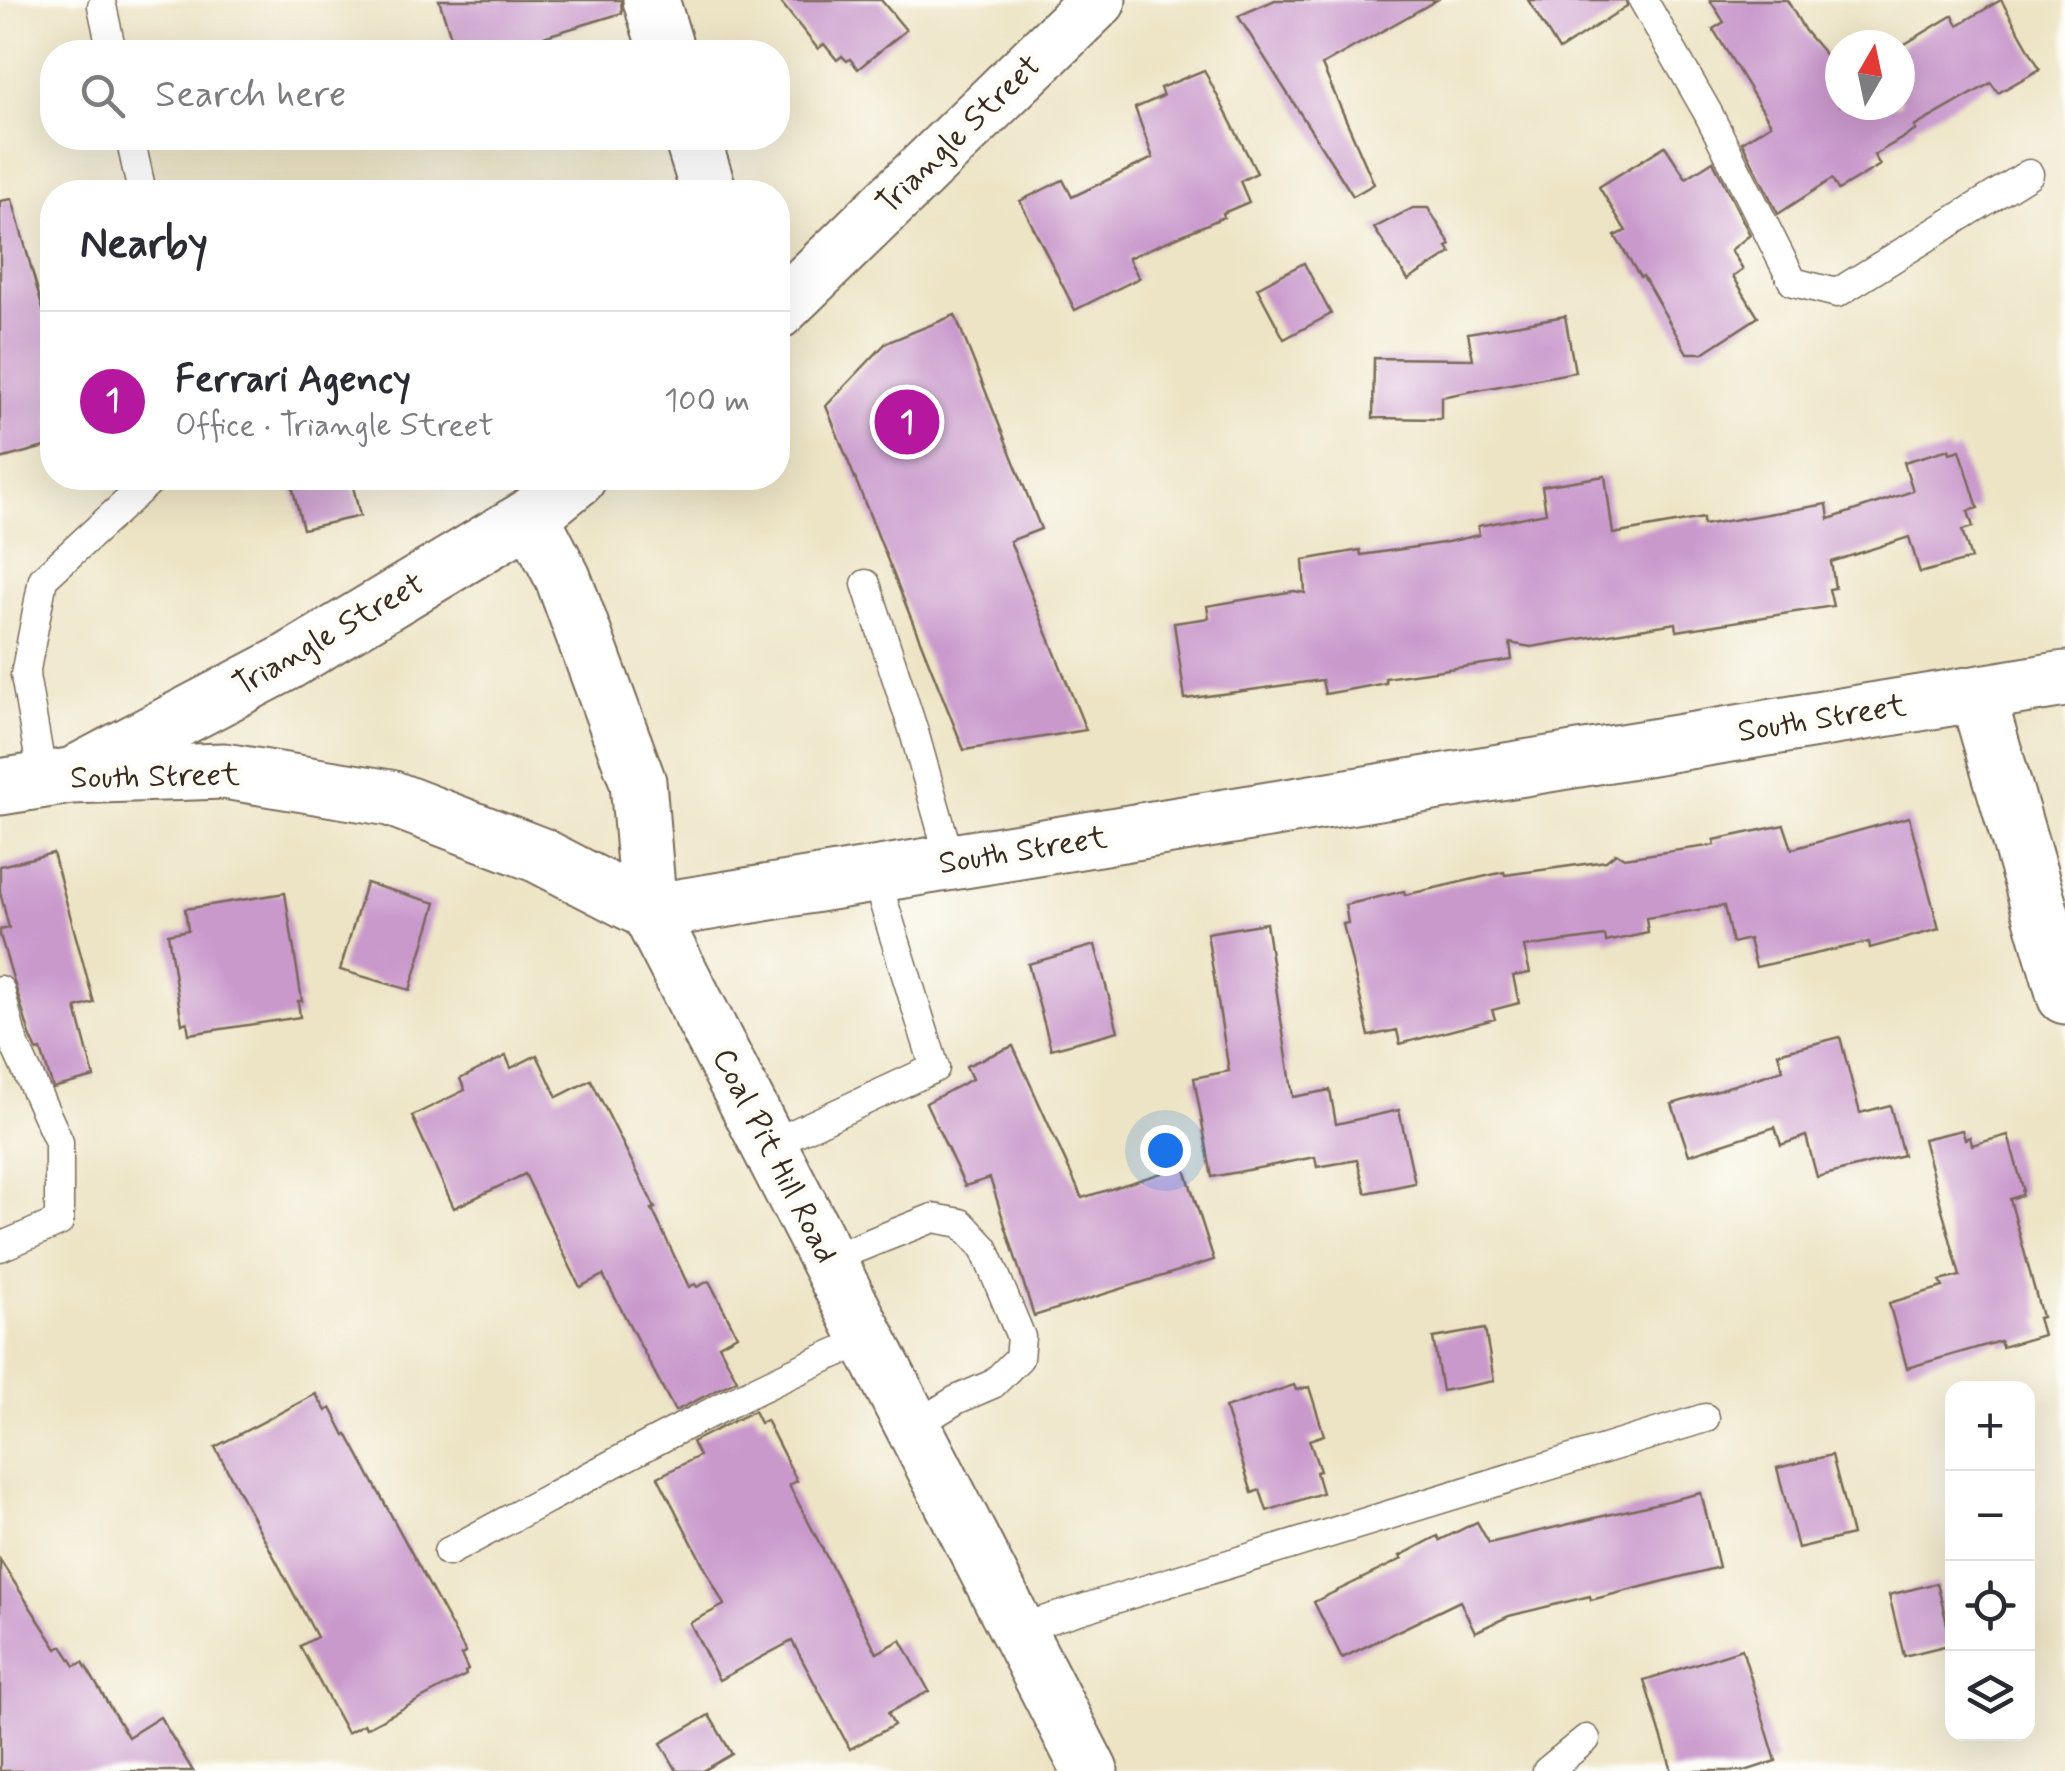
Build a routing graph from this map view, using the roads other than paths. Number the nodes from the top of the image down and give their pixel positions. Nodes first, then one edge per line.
1 (651, 0) edge
2 (1098, 0) edge
3 (1643, 0) edge
4 (102, 6) dead end
5 (109, 40) edge
6 (663, 40) edge
7 (133, 150) edge
8 (696, 150) edge
9 (2029, 174) dead end
10 (139, 180) edge
11 (705, 180) edge
12 (790, 299) edge
13 (140, 490) edge
14 (563, 490) edge
15 (531, 516) junction
16 (866, 584) dead end
17 (2065, 679) edge
18 (1977, 694) junction
19 (38, 781) edge
20 (951, 863) junction
21 (875, 875) junction
22 (649, 912) junction
23 (0, 990) edge
24 (2065, 996) edge
25 (770, 1146) junction
26 (0, 1247) edge
27 (827, 1260) junction
28 (868, 1339) junction
29 (1705, 1418) dead end
30 (913, 1427) junction
31 (448, 1552) dead end
32 (1017, 1628) junction
33 (1586, 1739) dead end
34 (1090, 1771) edge
35 (1547, 1771) edge

1 - 6 street
2 - 12 street, Triangle Street
3 - 9 lane
4 - 5 lane
7 - 10 lane
8 - 11 street
13 - 19 lane
14 - 15 street, Triangle Street
15 - 19 street, Triangle Street
15 - 22 street, Coal Pit Hill Road
16 - 20 lane
17 - 18 street, South Street
18 - 20 street, South Street
18 - 24 street
19 - 22 street, South Street
20 - 21 street, South Street
21 - 22 street, South Street
21 - 25 lane
22 - 25 street, Coal Pit Hill Road
23 - 26 lane
25 - 27 street, Coal Pit Hill Road
27 - 28 street, Coal Pit Hill Road
27 - 30 lane
28 - 30 street, Coal Pit Hill Road
28 - 31 lane
29 - 32 lane
30 - 32 street, Coal Pit Hill Road
32 - 34 street, Coal Pit Hill Road
33 - 35 lane

